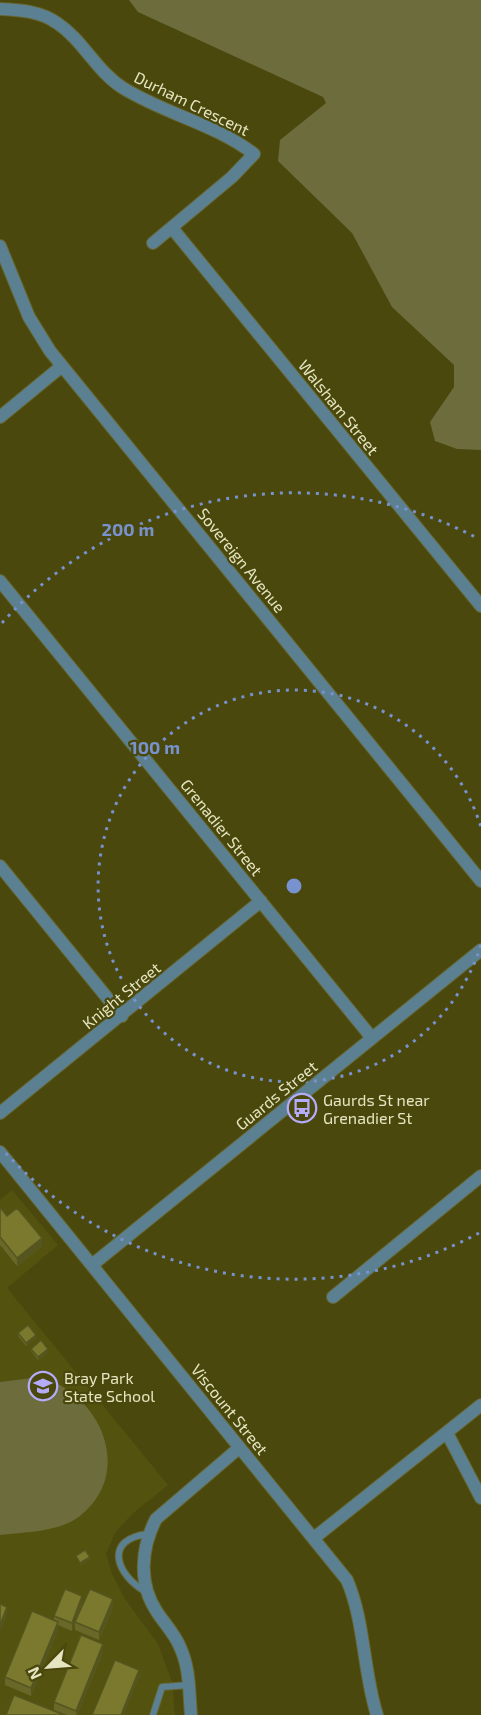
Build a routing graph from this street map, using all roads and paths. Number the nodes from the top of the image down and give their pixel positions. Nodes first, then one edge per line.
1 (0, 9) edge
2 (172, 228) junction
3 (153, 243) dead end
4 (0, 246) edge
5 (62, 366) junction
6 (0, 417) edge
7 (0, 580) edge
8 (481, 606) edge
9 (0, 866) edge
10 (481, 881) edge
11 (261, 901) junction
12 (481, 950) edge
13 (122, 1016) junction
14 (372, 1038) junction
15 (0, 1113) edge
16 (0, 1152) edge
17 (481, 1176) edge
18 (92, 1265) junction
19 (333, 1297) dead end
20 (481, 1405) edge
21 (447, 1432) junction
22 (239, 1448) junction
23 (481, 1498) edge
24 (148, 1534) junction
25 (314, 1538) junction
26 (147, 1593) junction
27 (189, 1685) junction
28 (153, 1715) edge
29 (191, 1715) edge
30 (376, 1715) edge

1 - 2 street, Durham Crescent
2 - 3 street
2 - 8 street, Walsham Street
4 - 5 street, Sovereign Avenue
5 - 6 street
5 - 10 street, Sovereign Avenue
7 - 11 street, Grenadier Street
9 - 13 street
11 - 13 street, Knight Street
11 - 14 street, Grenadier Street
12 - 14 street, Guards Street
13 - 15 street, Knight Street
14 - 18 street, Guards Street
16 - 18 street, Viscount Street
17 - 19 street
18 - 22 street, Viscount Street
20 - 21 street
21 - 23 street
21 - 25 street
22 - 24 street
22 - 25 street, Viscount Street
24 - 26 street
24 - 26 lane
25 - 30 street, Viscount Street
26 - 27 street
27 - 28 lane
27 - 29 street

